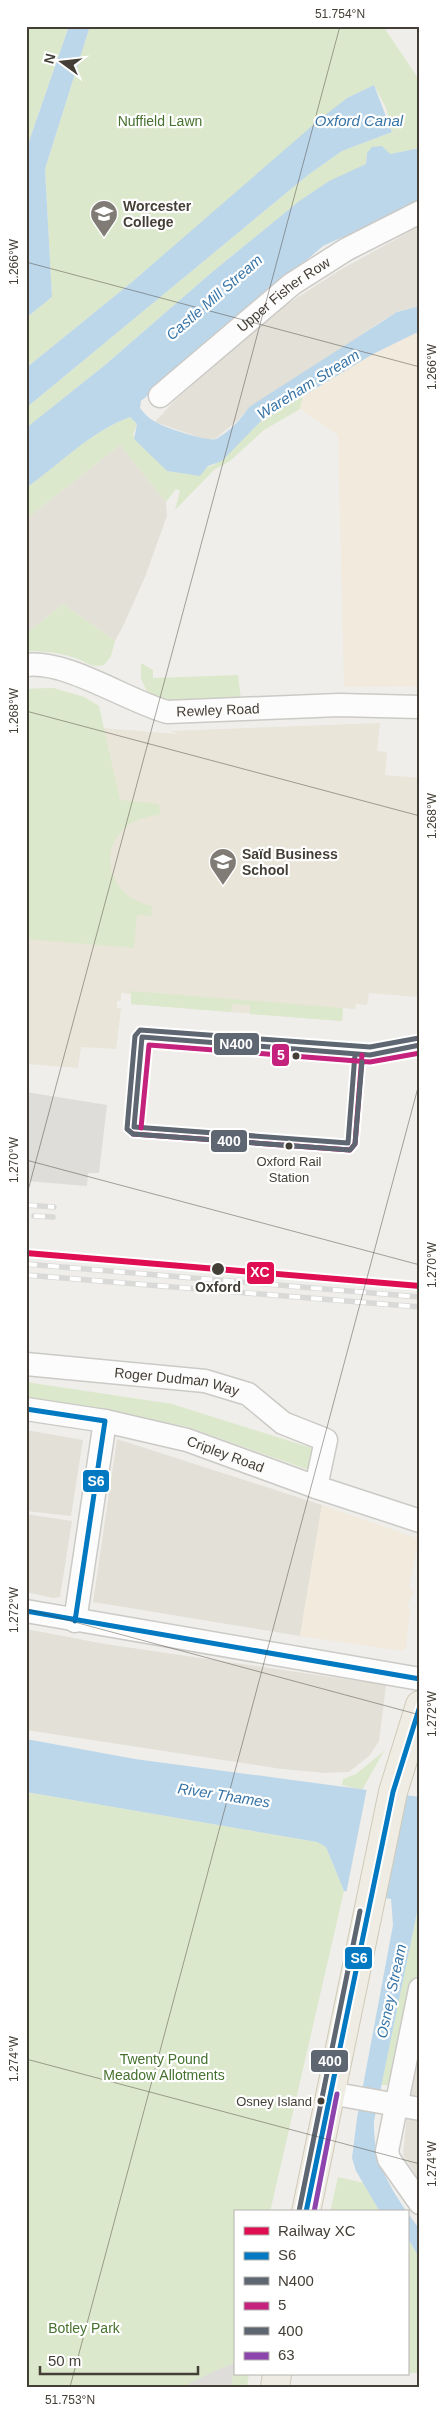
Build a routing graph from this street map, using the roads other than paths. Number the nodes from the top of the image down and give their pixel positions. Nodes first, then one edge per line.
1 (420, 212) edge
2 (160, 396) dead end
3 (26, 665) edge
4 (420, 707) edge
5 (26, 1364) edge
6 (26, 1410) edge
7 (105, 1421) junction
8 (316, 1487) junction
9 (420, 1521) edge
10 (26, 1611) edge
11 (75, 1621) junction
12 (420, 1678) edge
13 (420, 1705) edge
14 (420, 1989) edge
15 (342, 2095) junction
16 (391, 2104) junction
17 (420, 2109) edge
18 (420, 2204) edge
19 (307, 2210) edge

1 - 2 street, Upper Fisher Row
3 - 4 street, Rewley Road
5 - 8 street, Roger Dudman Way
6 - 7 street, Cripley Road
7 - 8 street, Cripley Road
7 - 11 street
8 - 9 street, Cripley Road
10 - 11 street
11 - 12 street
13 - 15 main road
14 - 16 street
15 - 16 street
15 - 19 main road
16 - 17 street
16 - 18 street

